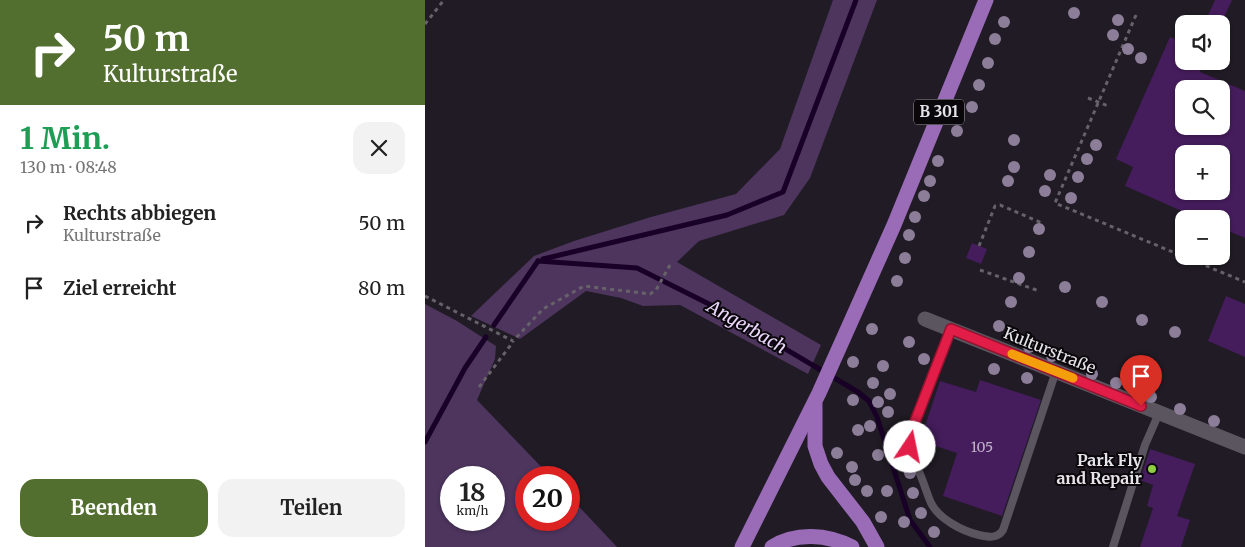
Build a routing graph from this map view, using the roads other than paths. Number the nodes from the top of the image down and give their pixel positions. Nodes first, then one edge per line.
1 (986, 0) edge
2 (925, 319) dead end
3 (951, 329) junction
4 (1056, 371) junction
5 (817, 397) junction
6 (1159, 413) junction
7 (1245, 447) edge
8 (742, 547) edge
9 (772, 547) edge
10 (852, 547) edge
11 (877, 547) edge
12 (1113, 547) edge

1 - 5 main road, B 301
2 - 3 street, Kulturstraße
3 - 4 street, Kulturstraße
3 - 4 lane
4 - 6 street, Kulturstraße
5 - 8 main road, B 301
5 - 11 main road, B 301
6 - 7 street, Kulturstraße
6 - 12 lane
9 - 10 main road

